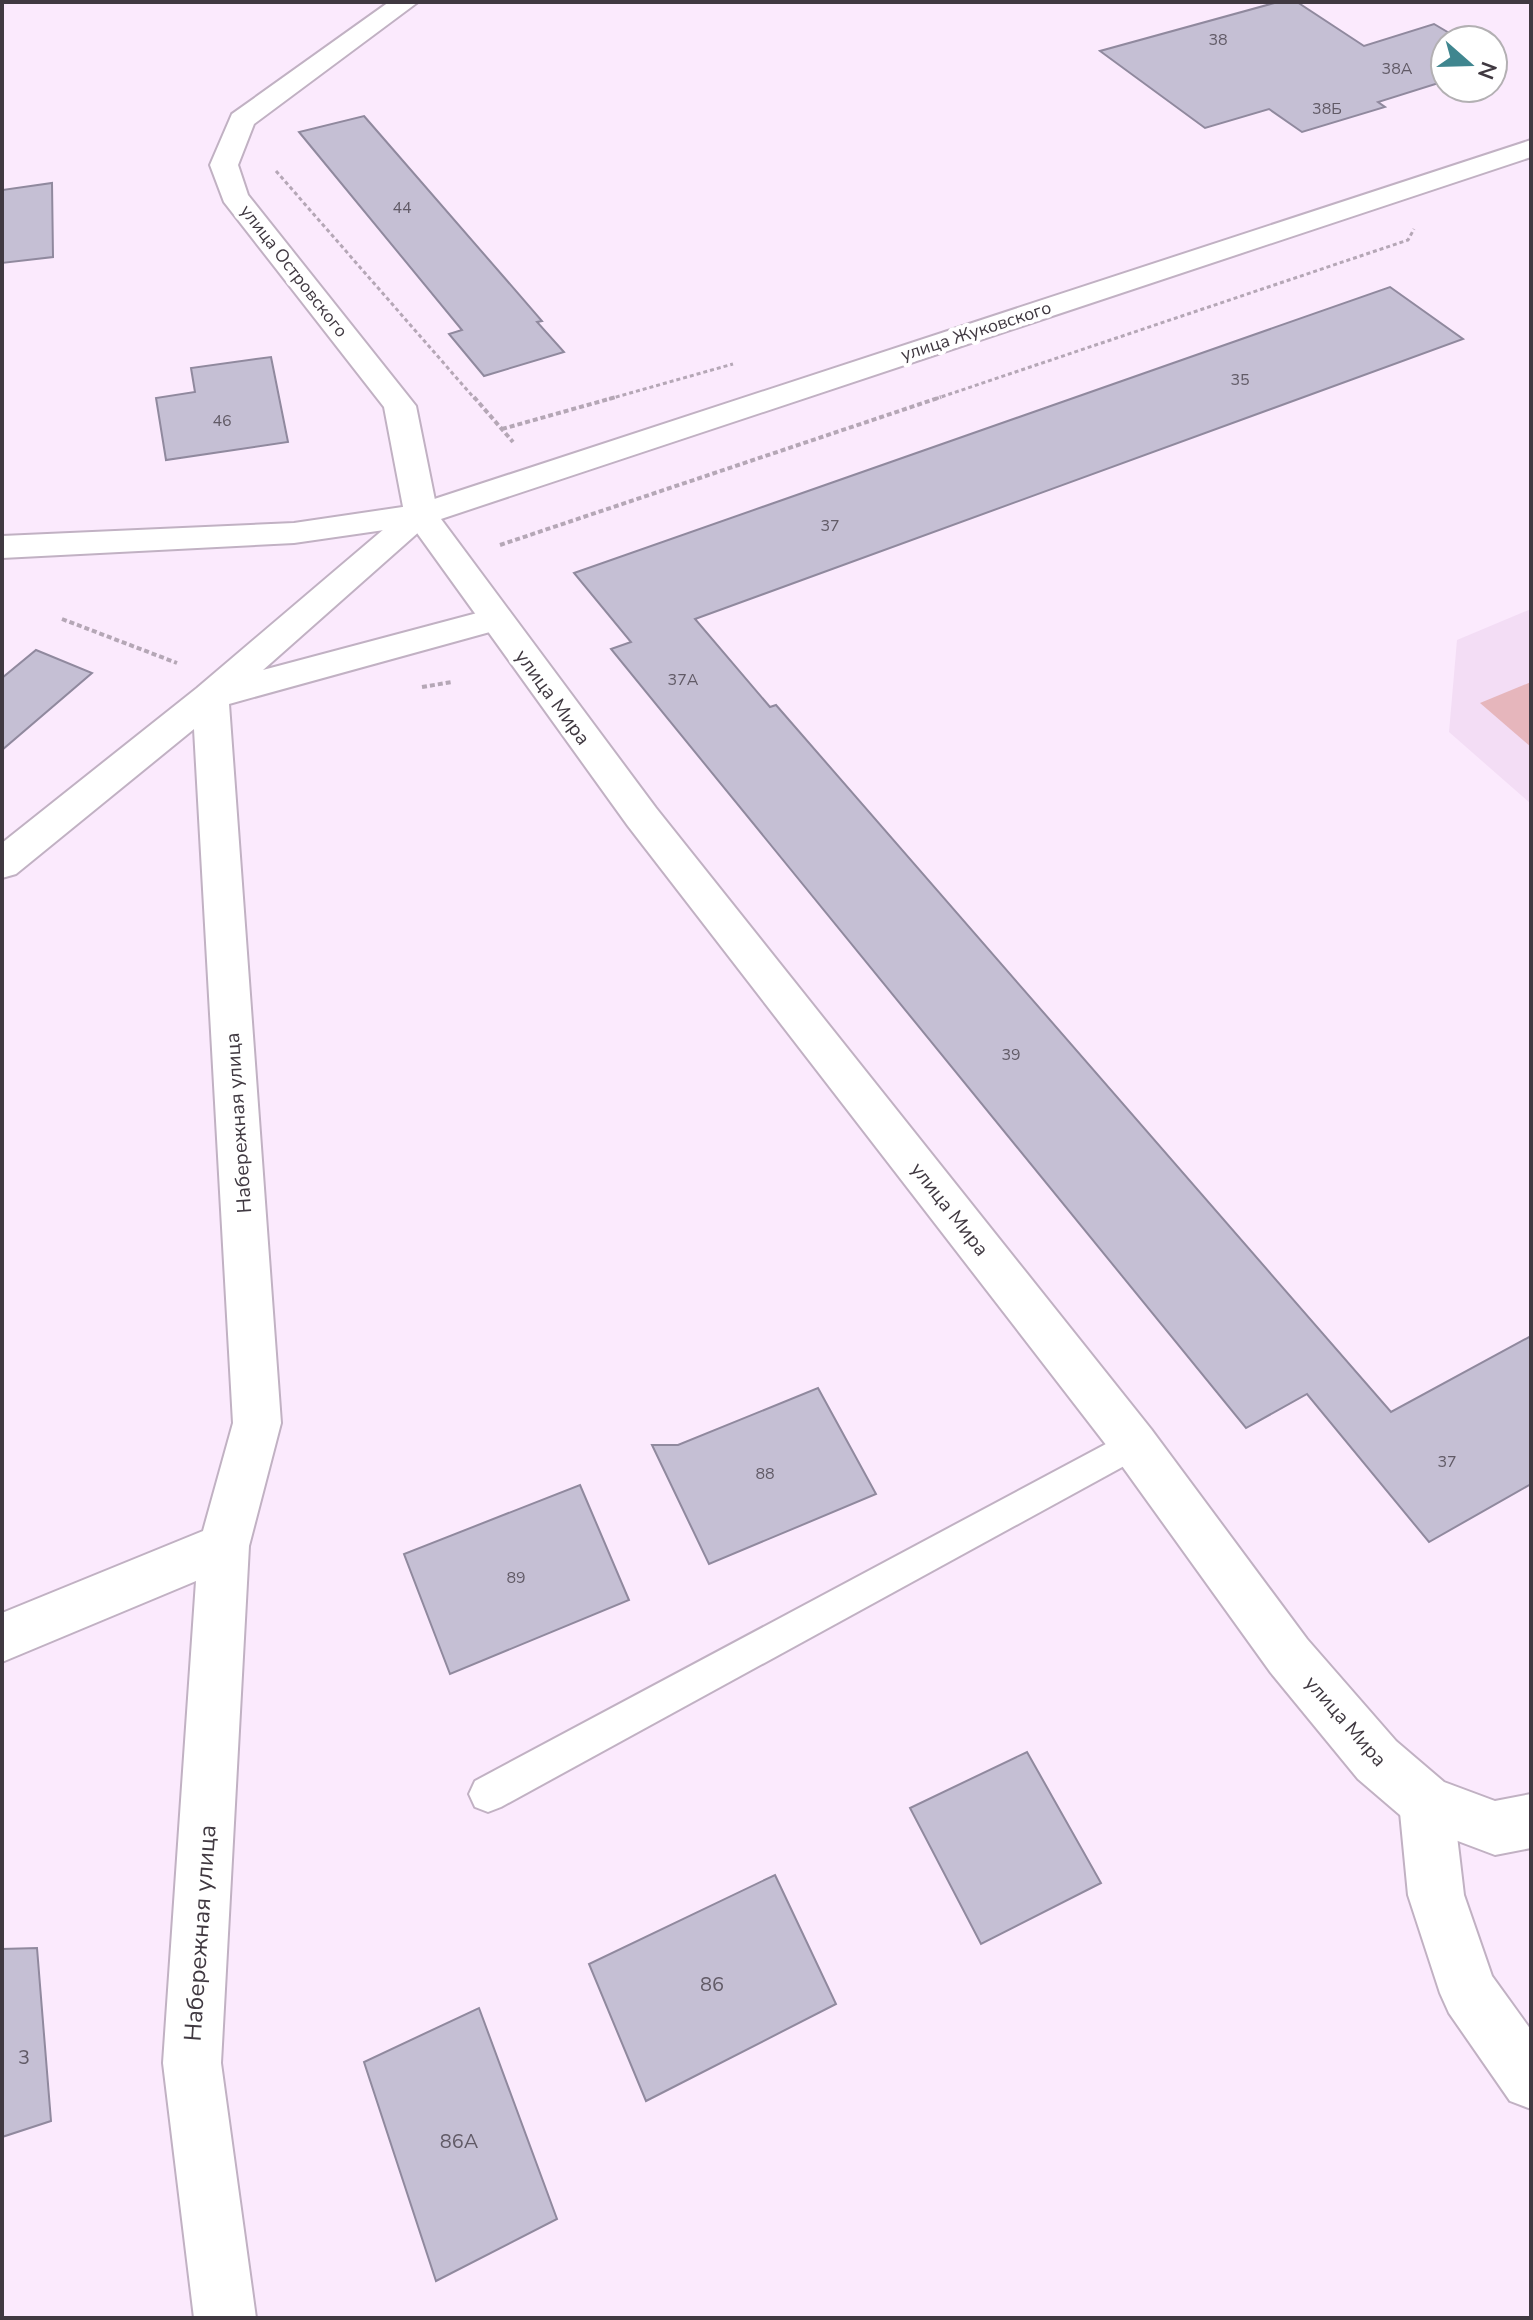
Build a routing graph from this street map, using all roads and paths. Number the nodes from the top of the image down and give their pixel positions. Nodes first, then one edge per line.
1 (405, 2) edge
2 (1531, 148) edge
3 (276, 171) dead end
4 (1419, 219) dead end
5 (540, 474) junction
6 (421, 515) junction
7 (579, 519) junction
8 (2, 547) edge
9 (488, 549) dead end
10 (62, 619) dead end
11 (496, 619) junction
12 (196, 681) junction
13 (2, 864) edge
14 (1134, 1444) junction
15 (224, 1546) junction
16 (2, 1638) edge
17 (488, 1794) dead end
18 (1426, 1802) junction
19 (1531, 1821) edge
20 (1531, 2080) edge
21 (225, 2318) edge

1 - 6 street, улица Островского
2 - 5 street, улица Жуковского
3 - 5 path
4 - 7 path
5 - 6 street, улица Жуковского
5 - 7 path
6 - 8 street
6 - 11 street, улица Мира
6 - 12 street
7 - 9 path
10 - 12 path
11 - 12 street
11 - 14 street, улица Мира
12 - 13 street
12 - 15 street, Набережная улица
14 - 17 lane
14 - 18 street, улица Мира
15 - 16 street
15 - 21 street, Набережная улица
18 - 19 street, улица Мира
18 - 20 street

